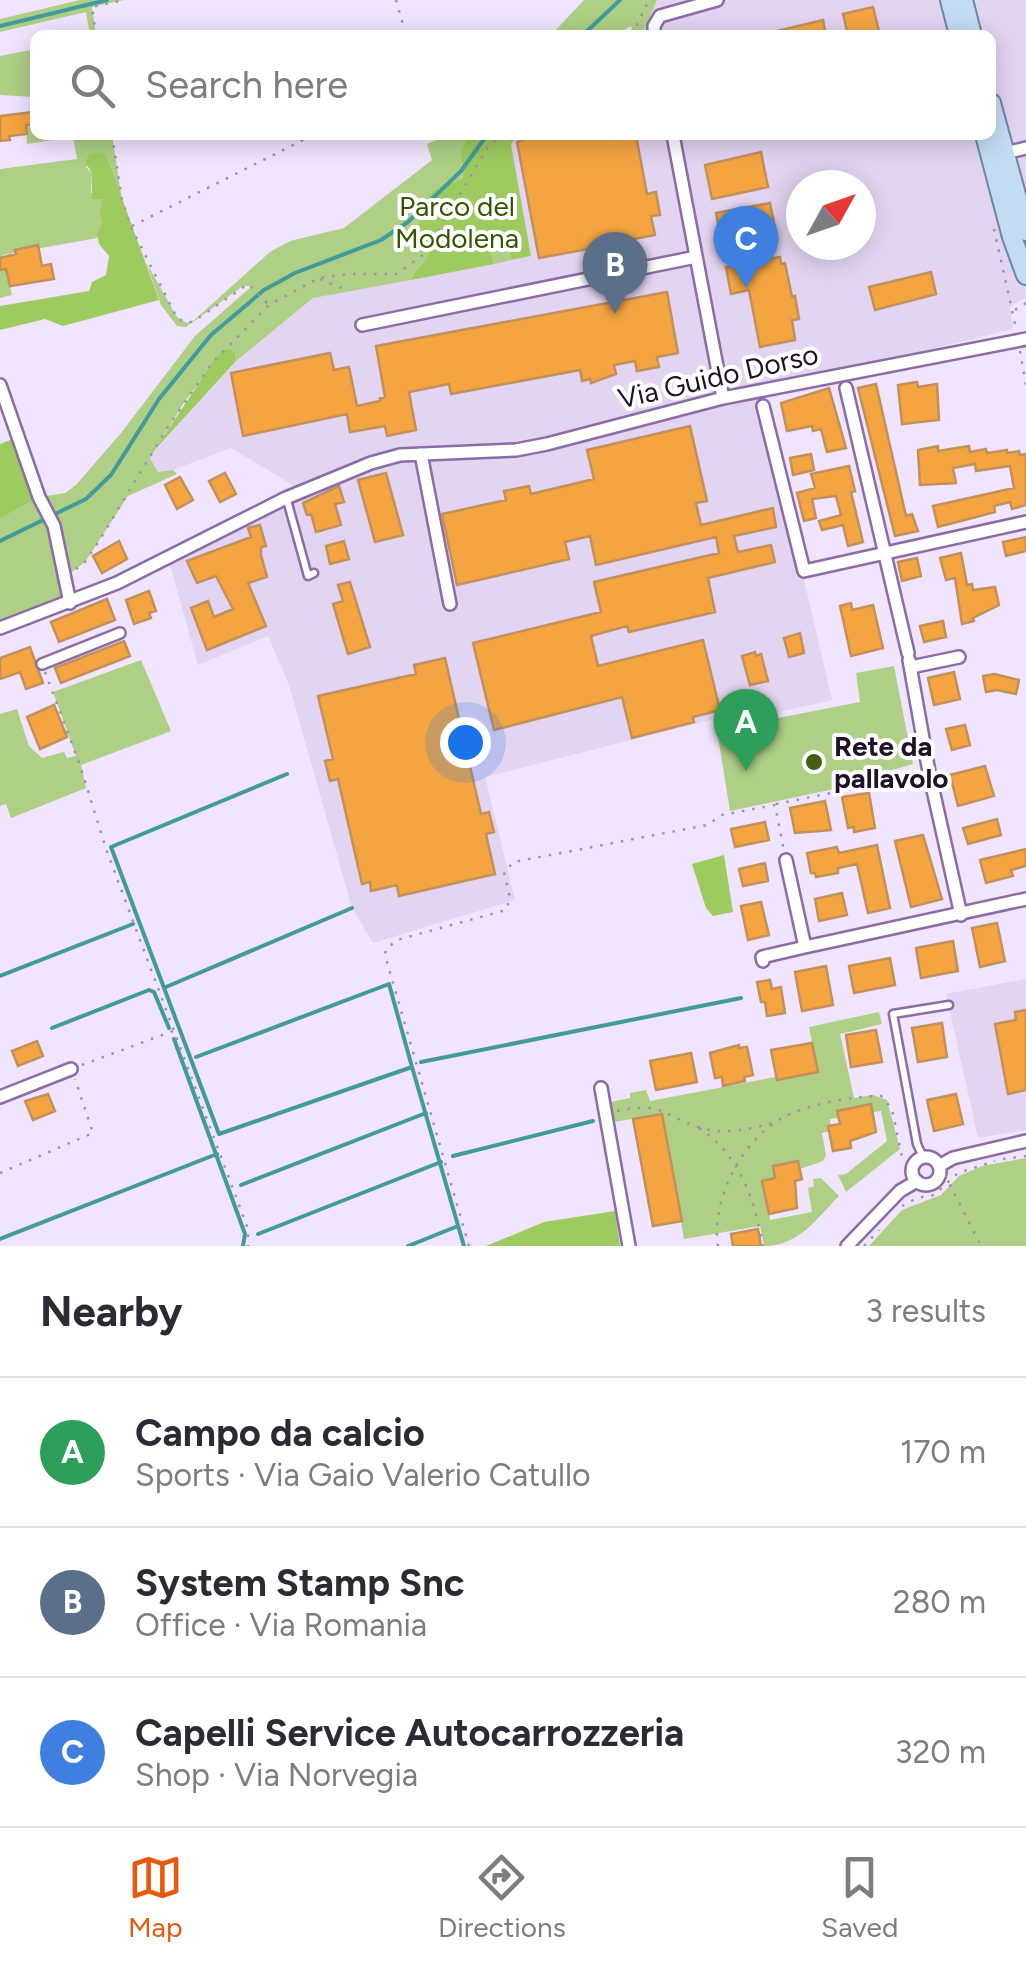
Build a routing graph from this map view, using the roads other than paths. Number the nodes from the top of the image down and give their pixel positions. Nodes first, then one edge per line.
1 (717, 0) edge
2 (950, 0) edge
3 (963, 0) edge
4 (654, 30) edge
5 (958, 30) edge
6 (971, 30) edge
7 (996, 121) edge
8 (673, 140) edge
9 (986, 140) edge
10 (1026, 148) edge
11 (1005, 153) junction
12 (1026, 231) edge
13 (696, 257) junction
14 (1026, 275) edge
15 (362, 325) dead end
16 (1022, 339) edge
17 (0, 385) edge
18 (846, 388) dead end
19 (723, 398) junction
20 (763, 406) dead end
21 (420, 454) junction
22 (286, 498) junction
23 (1026, 522) edge
24 (884, 554) junction
25 (314, 573) dead end
26 (70, 603) junction
27 (450, 604) dead end
28 (0, 628) edge
29 (120, 633) dead end
30 (959, 657) dead end
31 (909, 660) junction
32 (43, 667) road end
33 (786, 860) road end
34 (1026, 899) edge
35 (960, 914) junction
36 (805, 947) junction
37 (763, 961) dead end
38 (949, 1004) dead end
39 (71, 1069) road end
40 (601, 1088) dead end
41 (0, 1098) edge
42 (1026, 1140) edge
43 (923, 1157) junction
44 (943, 1172) junction
45 (917, 1182) junction
46 (629, 1246) edge
47 (847, 1246) edge

1 - 4 street
2 - 5 main road
3 - 6 main road
7 - 11 main road
8 - 13 street
9 - 14 main road
10 - 11 street
11 - 12 main road
13 - 15 street
13 - 19 street
16 - 19 street, Via Guido Dorso
17 - 26 street
18 - 24 street
19 - 21 street, Via Guido Dorso
20 - 24 street
21 - 22 street, Via Guido Dorso
21 - 27 street
22 - 25 lane
22 - 26 street, Via Guido Dorso
23 - 24 street
24 - 31 street
26 - 28 street, Via Guido Dorso
29 - 32 street
30 - 31 street
31 - 35 street
33 - 36 street
34 - 35 street
35 - 36 street
36 - 37 street
38 - 43 lane
39 - 41 street
40 - 46 street
42 - 44 street
43 - 44 street
43 - 45 street
44 - 45 street
45 - 47 street

